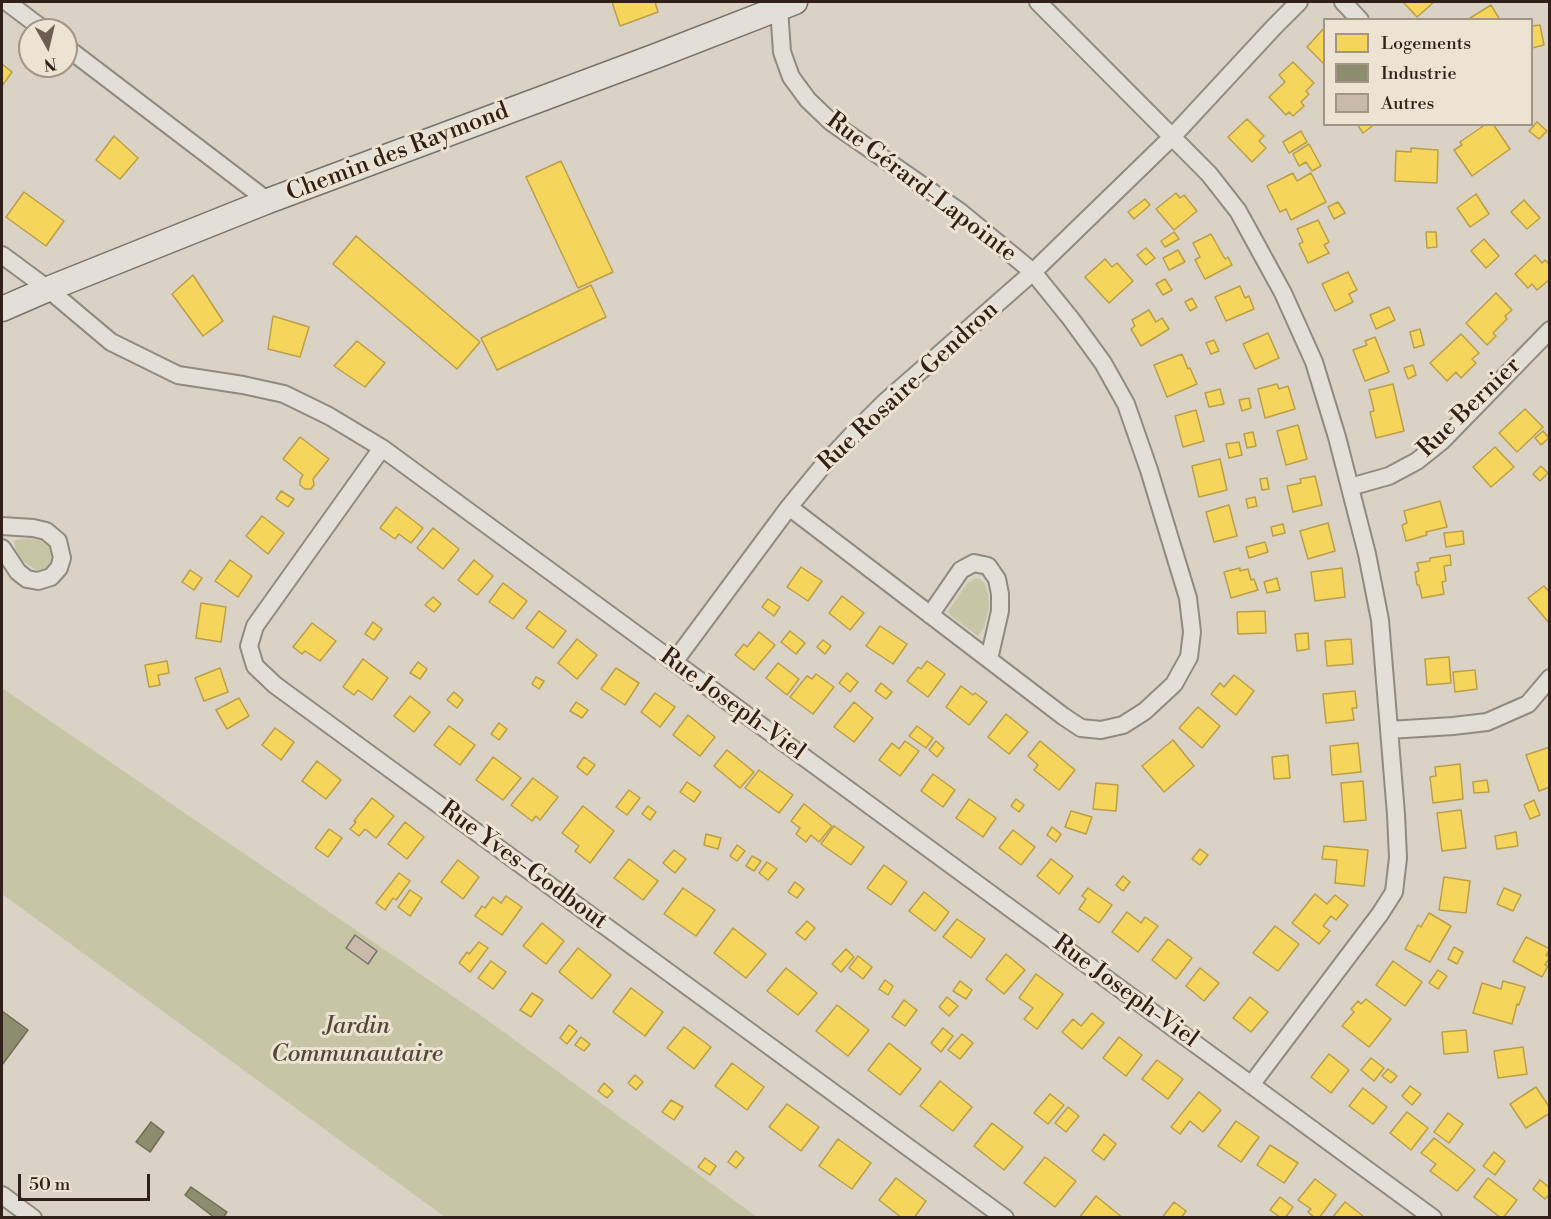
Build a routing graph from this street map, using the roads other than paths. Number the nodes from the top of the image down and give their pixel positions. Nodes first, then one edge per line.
1 (7, 2) edge
2 (1038, 2) edge
3 (1299, 2) edge
4 (1343, 2) edge
5 (787, 5) edge
6 (28, 18) edge
7 (1358, 18) edge
8 (78, 56) edge
9 (1172, 137) junction
10 (268, 201) junction
11 (2, 255) edge
12 (1033, 272) junction
13 (48, 289) junction
14 (2, 309) edge
15 (1550, 330) edge
16 (382, 448) junction
17 (1350, 487) junction
18 (789, 507) junction
19 (2, 526) edge
20 (2, 548) edge
21 (930, 615) junction
22 (989, 659) junction
23 (674, 662) junction
24 (1550, 678) edge
25 (1389, 729) junction
26 (1251, 1085) junction
27 (2, 1195) edge
28 (33, 1218) edge
29 (1005, 1218) edge
30 (1433, 1218) edge

1 - 6 street
2 - 9 street
3 - 9 street, Rue Rosaire-Gendron
4 - 7 street
5 - 10 street, Chemin des Raymond
5 - 12 street, Rue Gérard-Lapointe
8 - 10 street
9 - 12 street, Rue Rosaire-Gendron
9 - 17 street
10 - 13 street, Chemin des Raymond
11 - 13 street, Rue Joseph-Viel
12 - 18 street, Rue Rosaire-Gendron
12 - 22 street, Rue Gérard-Lapointe
13 - 14 street, Chemin des Raymond
13 - 16 street, Rue Joseph-Viel
15 - 17 street, Rue Bernier
16 - 23 street, Rue Joseph-Viel
16 - 29 street, Rue Yves-Godbout
17 - 25 street
18 - 21 street, Rue Gérard-Lapointe
18 - 23 street, Rue Rosaire-Gendron
19 - 20 street
21 - 22 street, Rue Gérard-Lapointe
21 - 22 street
23 - 26 street, Rue Joseph-Viel
24 - 25 street
25 - 26 street
26 - 30 street, Rue Joseph-Viel
27 - 28 street

